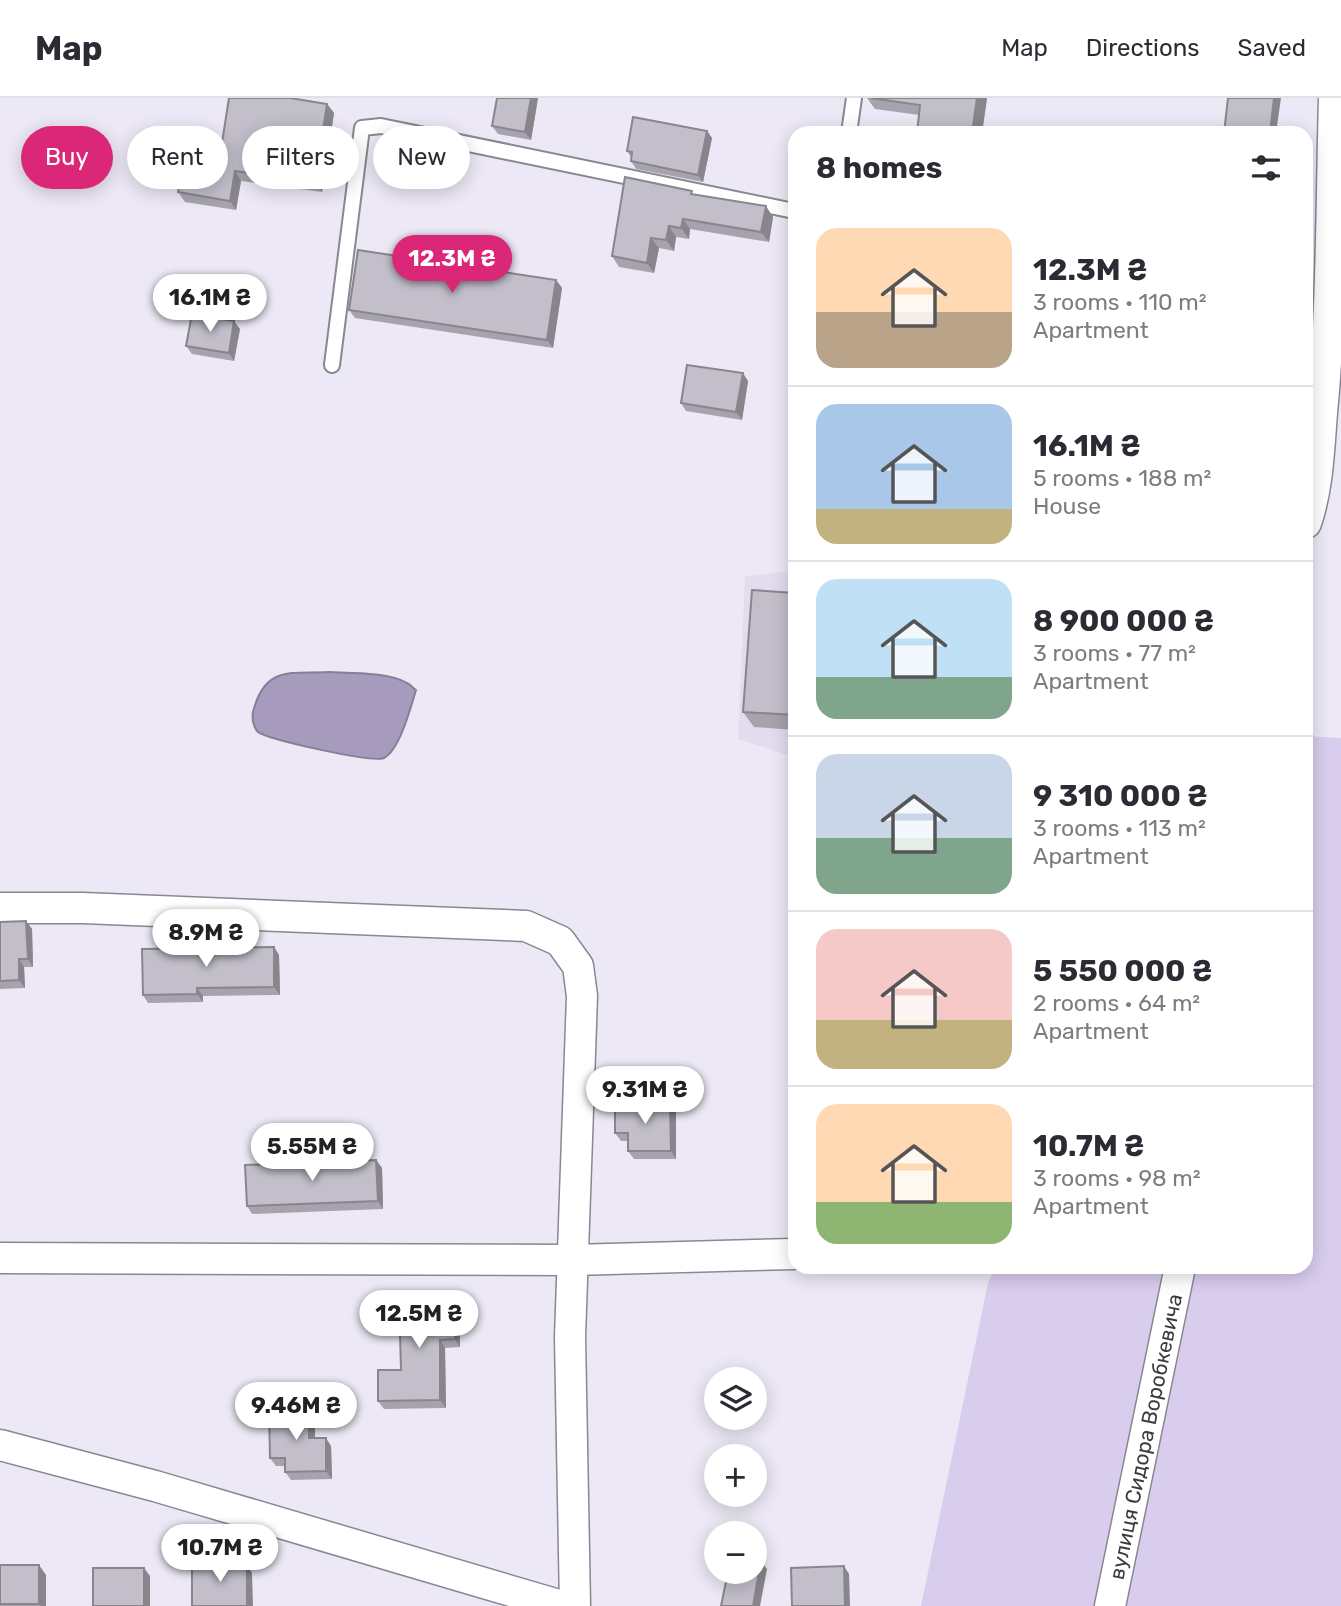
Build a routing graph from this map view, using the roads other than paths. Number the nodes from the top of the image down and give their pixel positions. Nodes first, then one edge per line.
1 (854, 98) edge
2 (1334, 98) edge
3 (850, 126) edge
4 (788, 210) edge
5 (332, 365) dead end
6 (1332, 409) edge
7 (1313, 500) edge
8 (0, 908) edge
9 (788, 1254) edge
10 (0, 1258) edge
11 (572, 1260) junction
12 (1179, 1274) edge
13 (0, 1445) edge
14 (562, 1606) edge
15 (575, 1606) edge
16 (1110, 1606) edge

1 - 3 lane
2 - 6 street
4 - 5 lane
6 - 7 street
8 - 11 street
9 - 11 street
10 - 11 street
11 - 15 street
12 - 16 street, вулиця Сидора Воробкевича
13 - 14 street

